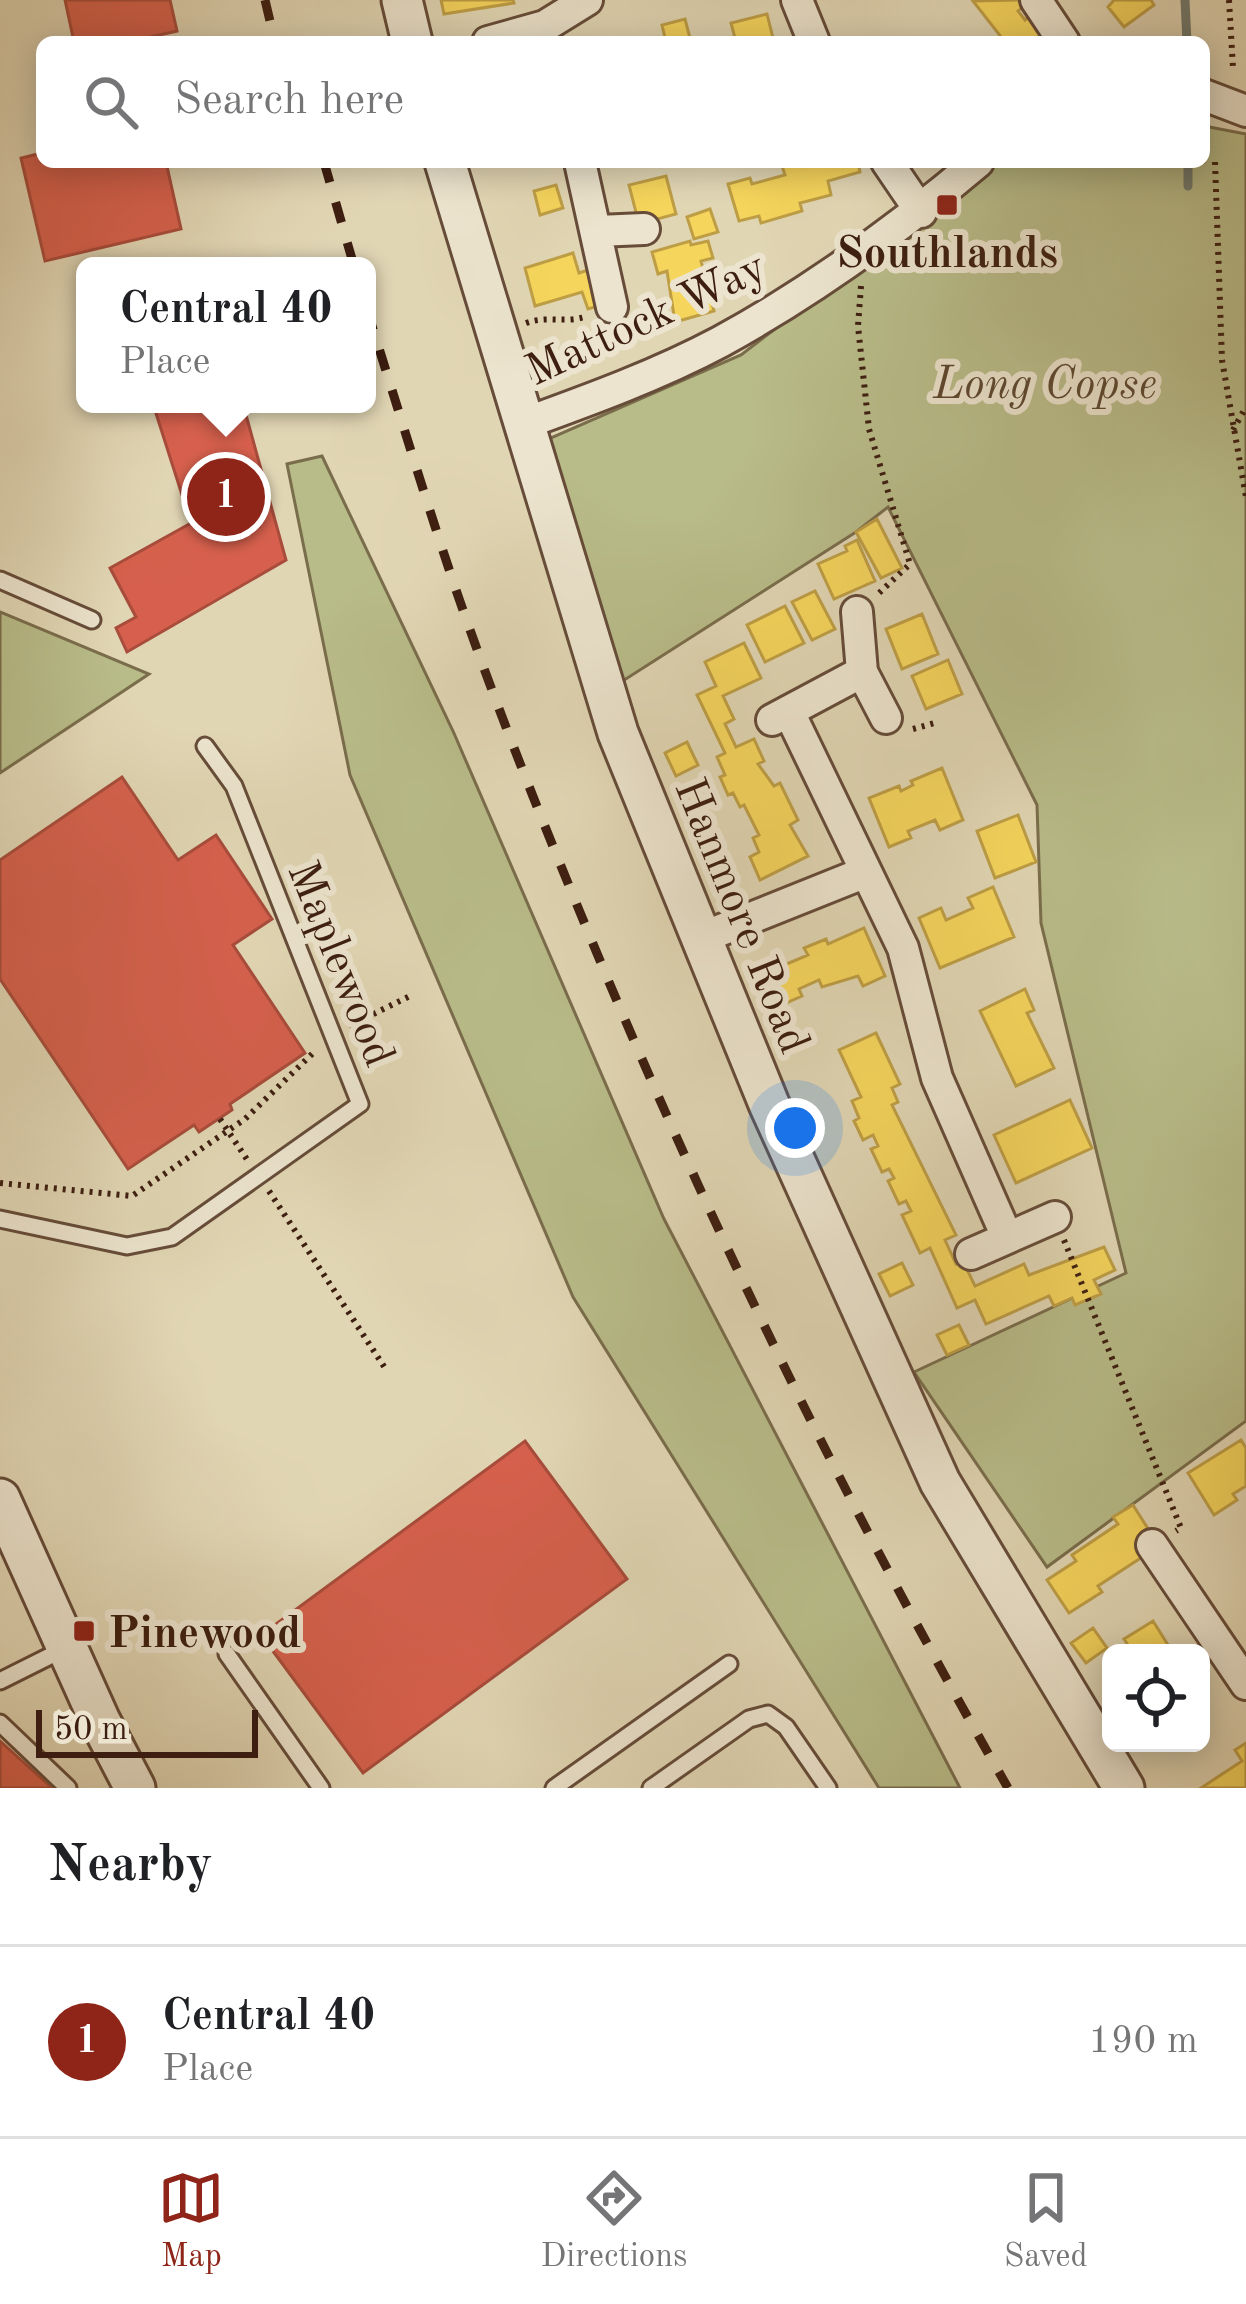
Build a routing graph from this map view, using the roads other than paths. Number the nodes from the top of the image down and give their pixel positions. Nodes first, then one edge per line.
1 (402, 0) edge
2 (587, 0) edge
3 (797, 0) edge
4 (1036, 0) edge
5 (547, 34) edge
6 (411, 36) edge
7 (812, 36) edge
8 (1060, 36) edge
9 (1210, 96) edge
10 (1246, 111) edge
11 (447, 168) edge
12 (582, 168) edge
13 (891, 168) edge
14 (971, 168) edge
15 (921, 212) junction
16 (644, 229) dead end
17 (598, 231) junction
18 (612, 307) road end
19 (523, 424) junction
20 (0, 580) edge
21 (857, 612) road end
22 (92, 620) dead end
23 (862, 672) junction
24 (886, 718) dead end
25 (205, 746) dead end
26 (866, 872) junction
27 (701, 938) junction
28 (1055, 1217) road end
29 (0, 1219) edge
30 (1006, 1237) junction
31 (971, 1254) dead end
32 (0, 1499) edge
33 (1152, 1545) road end
34 (67, 1648) junction
35 (227, 1654) dead end
36 (729, 1664) dead end
37 (0, 1682) edge
38 (1246, 1684) edge
39 (0, 1723) edge
40 (560, 1786) edge
41 (68, 1788) edge
42 (135, 1788) edge
43 (321, 1788) edge
44 (651, 1788) edge
45 (828, 1788) edge
46 (1124, 1788) edge

1 - 6 street
2 - 5 street
3 - 7 street
4 - 8 street
9 - 10 street
11 - 19 street, Hanmore Road
12 - 17 street
13 - 15 street
14 - 15 street, Mattock Way
15 - 19 street, Mattock Way
16 - 17 street
17 - 18 street
19 - 27 street, Hanmore Road
20 - 22 lane
21 - 23 street
23 - 24 street
23 - 26 street
25 - 29 lane, Maplewood
26 - 27 street
26 - 30 street
27 - 46 street, Hanmore Road
28 - 30 street
30 - 31 street
32 - 34 street
33 - 38 street
34 - 37 lane
34 - 42 street
35 - 43 lane
36 - 40 lane
39 - 41 lane
44 - 45 lane

